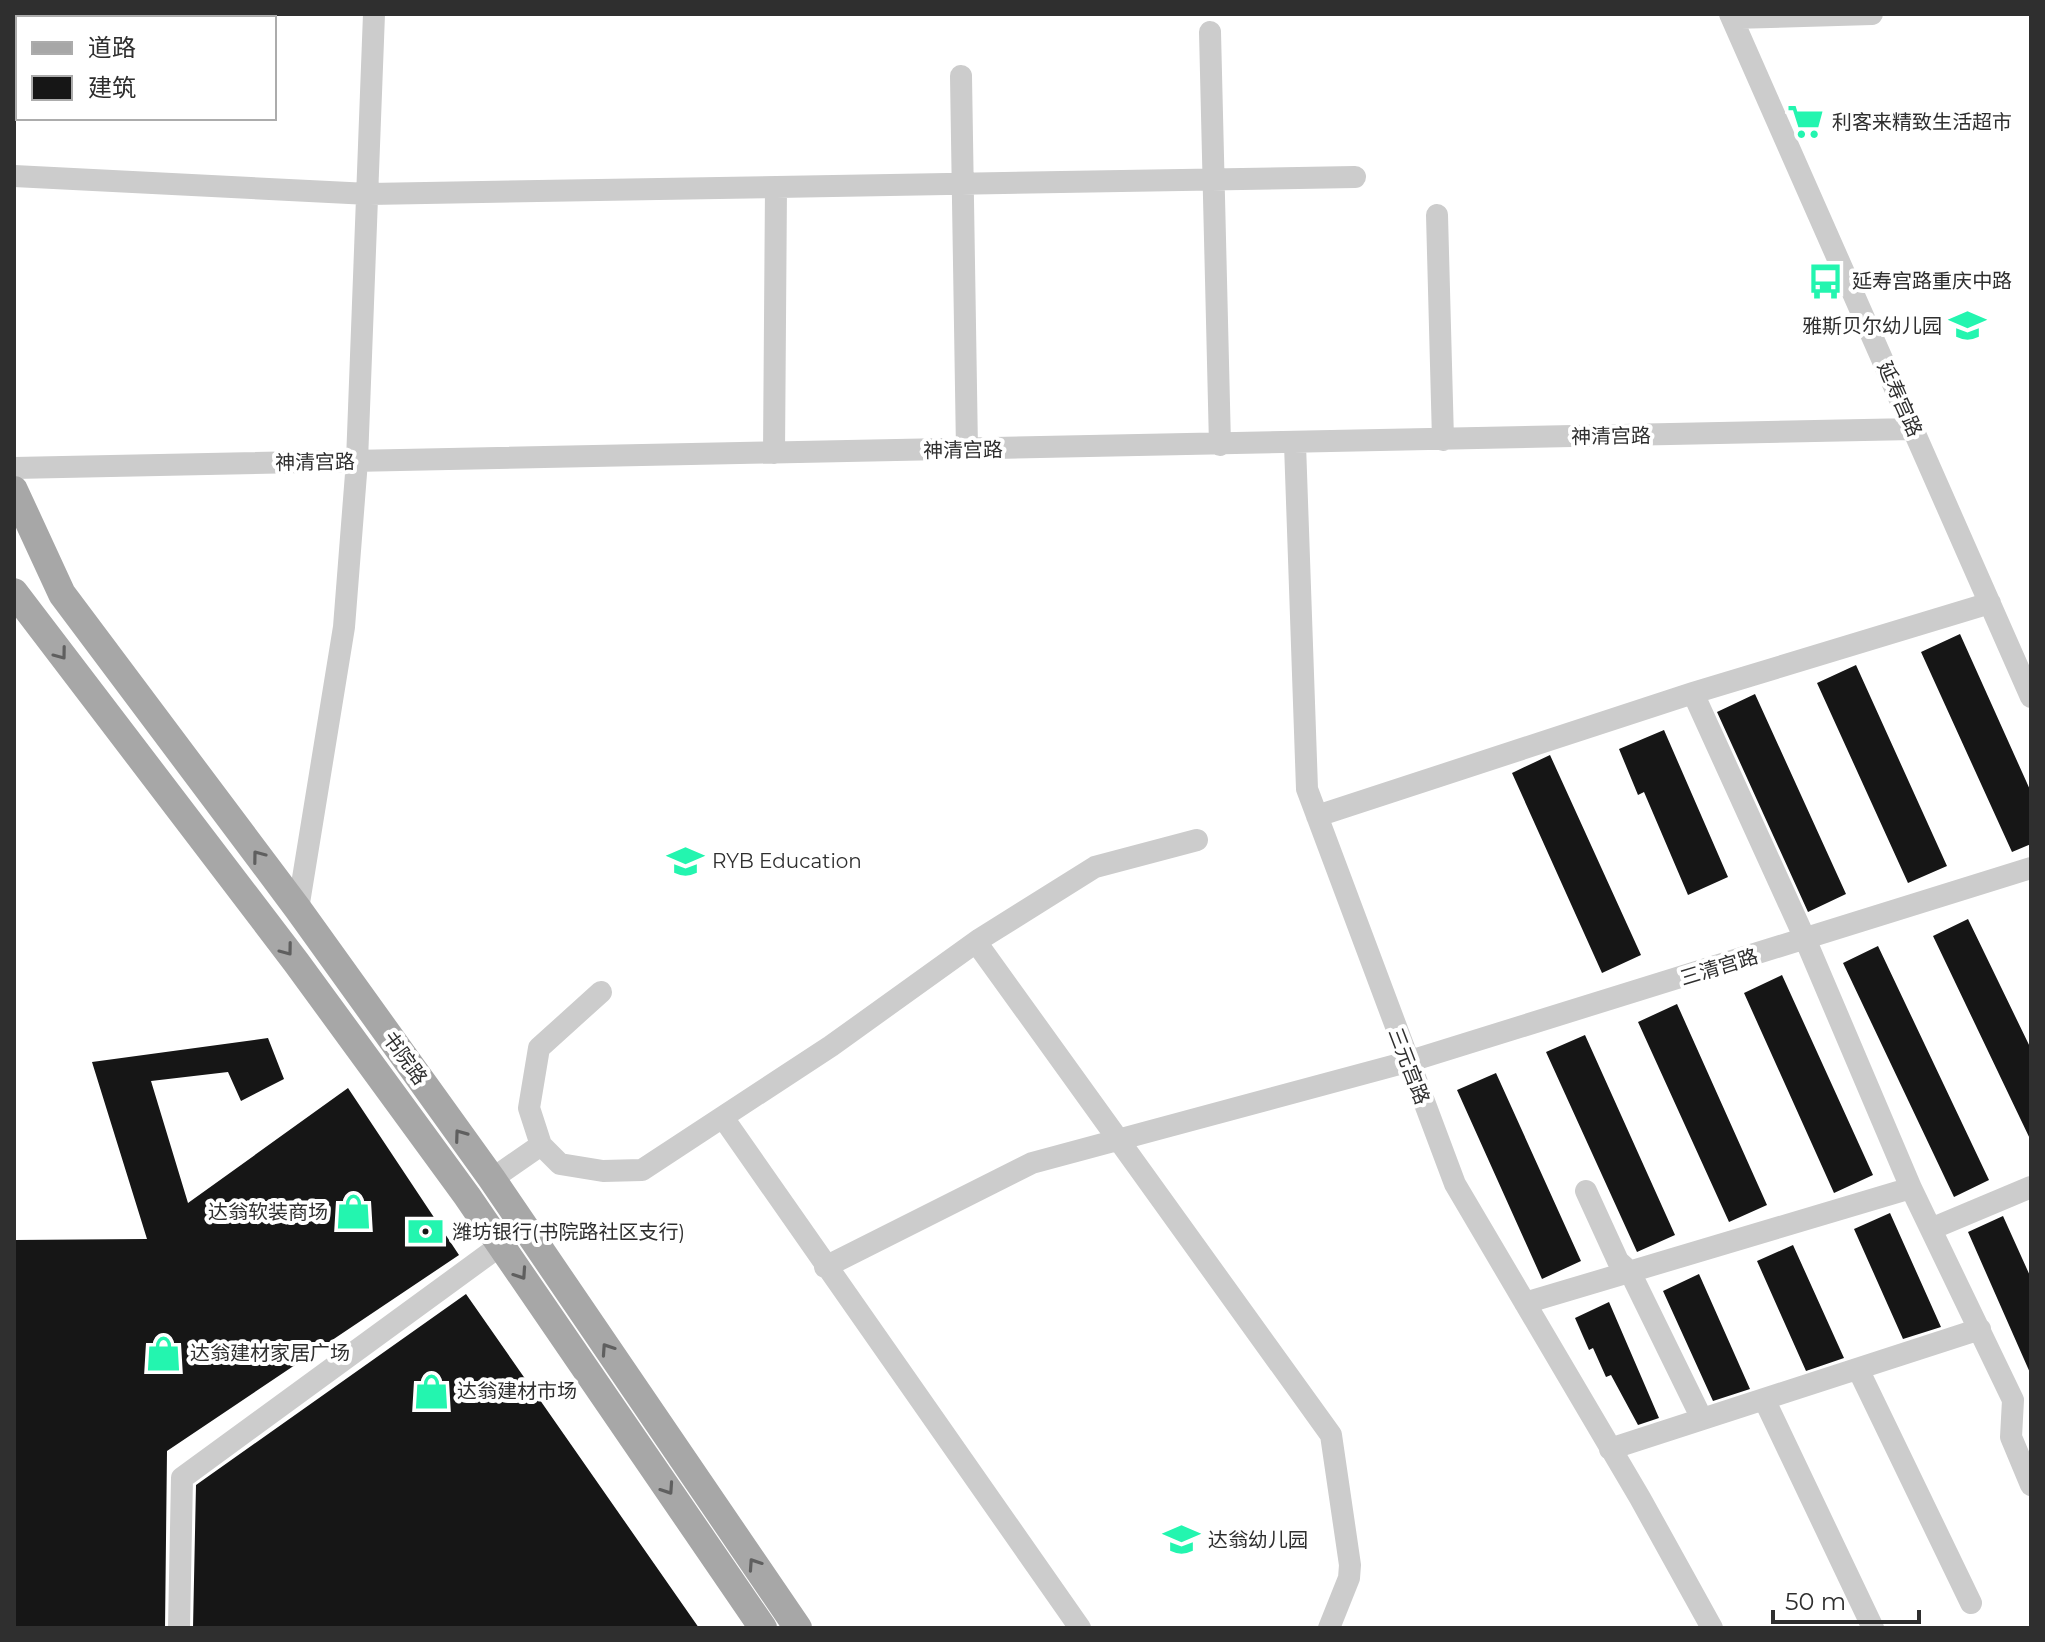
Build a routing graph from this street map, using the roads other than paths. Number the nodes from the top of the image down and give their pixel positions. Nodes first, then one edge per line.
1 (374, 14) edge
2 (1872, 14) edge
3 (1731, 16) edge
4 (1210, 32) dead end
5 (961, 76) dead end
6 (14, 176) edge
7 (1355, 177) dead end
8 (1214, 179) junction
9 (965, 183) junction
10 (776, 187) junction
11 (369, 194) junction
12 (1437, 215) dead end
13 (1913, 429) junction
14 (1443, 440) junction
15 (1295, 444) junction
16 (1220, 445) junction
17 (967, 450) junction
18 (774, 453) junction
19 (357, 461) junction
20 (14, 468) edge
21 (14, 490) edge
22 (14, 592) edge
23 (1990, 603) junction
24 (1693, 693) junction
25 (2031, 697) edge
26 (1317, 816) junction
27 (1197, 840) dead end
28 (2031, 868) edge
29 (298, 909) junction
30 (1806, 941) junction
31 (976, 942) junction
32 (601, 992) dead end
33 (1407, 1062) junction
34 (724, 1119) junction
35 (1121, 1139) junction
36 (541, 1145) junction
37 (492, 1179) junction
38 (2031, 1187) edge
39 (1911, 1188) junction
40 (1586, 1191) dead end
41 (1931, 1229) junction
42 (501, 1245) junction
43 (825, 1267) junction
44 (1630, 1272) junction
45 (1525, 1303) junction
46 (1980, 1329) junction
47 (1858, 1369) junction
48 (1764, 1399) junction
49 (2022, 1400) edge
50 (1702, 1419) junction
51 (1610, 1449) junction
52 (2031, 1485) edge
53 (1971, 1603) dead end
54 (179, 1628) edge
55 (763, 1628) edge
56 (798, 1628) edge
57 (1080, 1628) edge
58 (1329, 1628) edge
59 (1712, 1628) edge
60 (1873, 1628) edge

1 - 11 street
2 - 3 street
3 - 13 street, 延寿宫路
4 - 8 street
5 - 9 street
6 - 11 street
7 - 8 street
8 - 9 street
8 - 16 street
9 - 10 street
9 - 17 street
10 - 11 street
10 - 18 street
11 - 19 street
12 - 14 street
13 - 14 street, 神清宫路
13 - 23 street, 延寿宫路
14 - 15 street, 神清宫路
15 - 16 street, 神清宫路
15 - 26 street, 三元宫路
16 - 17 street, 神清宫路
17 - 18 street, 神清宫路
18 - 19 street, 神清宫路
19 - 20 street, 神清宫路
19 - 29 street
29 -> 21 main road, 书院路
22 -> 42 main road, 书院路
23 - 24 street
23 - 25 street, 延寿宫路
24 - 26 street
24 - 30 street
26 - 33 street, 三元宫路
27 - 31 street
28 - 30 street, 三清宫路
37 -> 29 main road, 书院路
30 - 33 street, 三清宫路
30 - 39 street
31 - 34 street
31 - 35 street
32 - 36 street
33 - 35 street, 三清宫路
33 - 45 street, 三元宫路
34 - 36 street
34 - 43 street
35 - 43 street, 三清宫路
35 - 58 street
36 - 37 street
56 -> 37 main road, 书院路
38 - 41 street
39 - 41 street
39 - 44 street
40 - 44 street
41 - 46 street
42 - 54 street
42 -> 55 main road, 书院路
43 - 57 street
44 - 45 street
44 - 50 street
45 - 51 street, 三元宫路
46 - 47 street
46 - 49 street
47 - 48 street
47 - 53 street
48 - 50 street
48 - 60 street
49 - 52 street
50 - 51 street
51 - 59 street, 三元宫路

